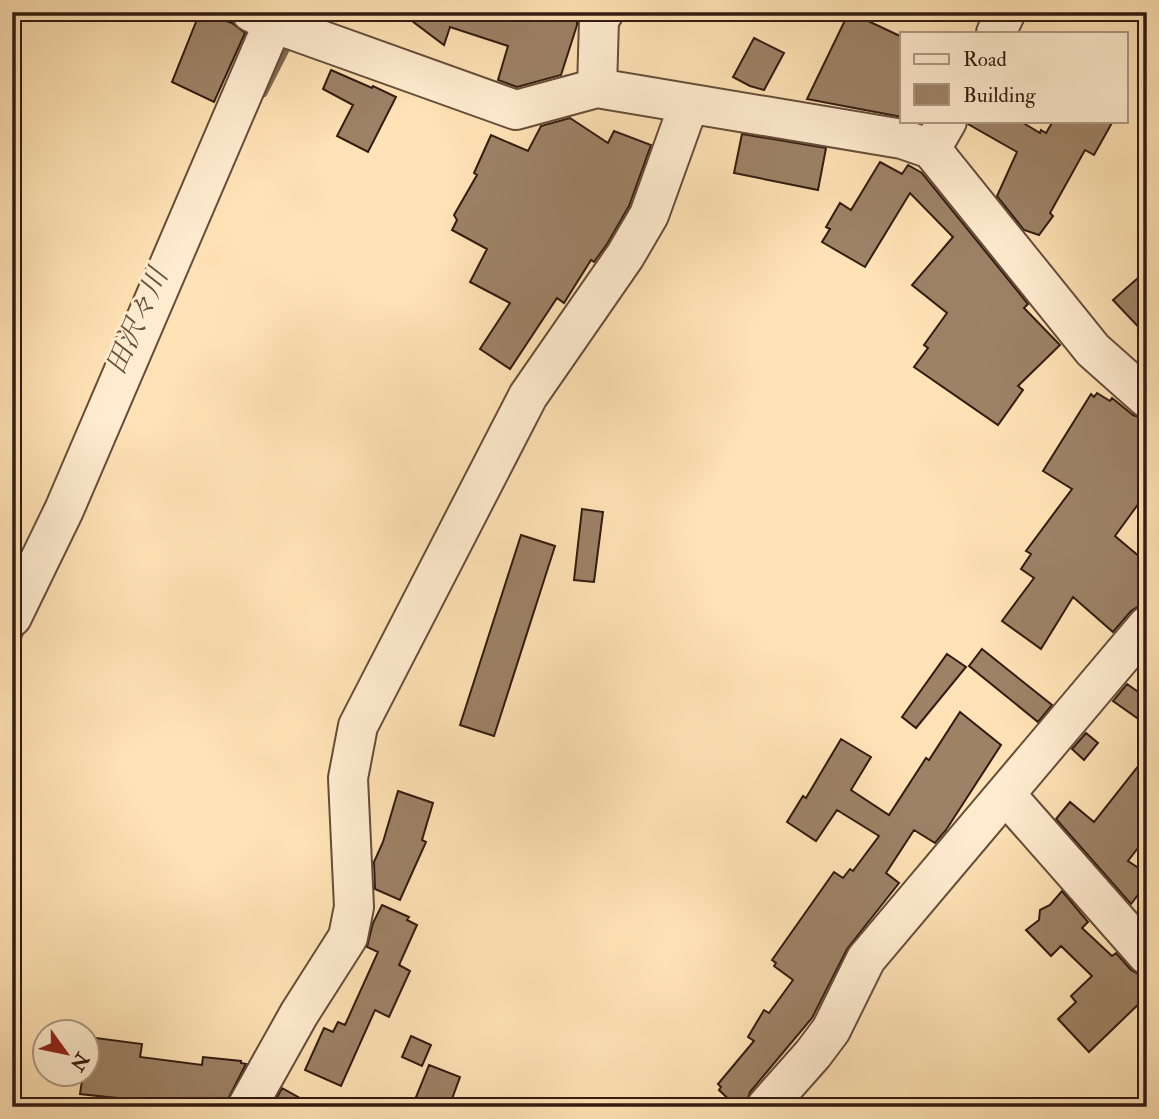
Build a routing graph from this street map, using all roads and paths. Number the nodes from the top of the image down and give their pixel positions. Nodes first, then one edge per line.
1 (1006, 12) edge
2 (595, 15) edge
3 (270, 18) edge
4 (996, 32) edge
5 (597, 89) junction
6 (689, 104) junction
7 (939, 135) edge
8 (1147, 398) edge
9 (12, 617) edge
10 (1147, 626) edge
11 (1006, 795) junction
12 (1147, 955) edge
13 (247, 1107) edge
14 (766, 1107) edge

1 - 4 street
2 - 5 street
3 - 5 street
3 - 9 street
5 - 6 street
6 - 7 street
6 - 13 street
7 - 8 street
10 - 11 street
11 - 12 street
11 - 14 street

